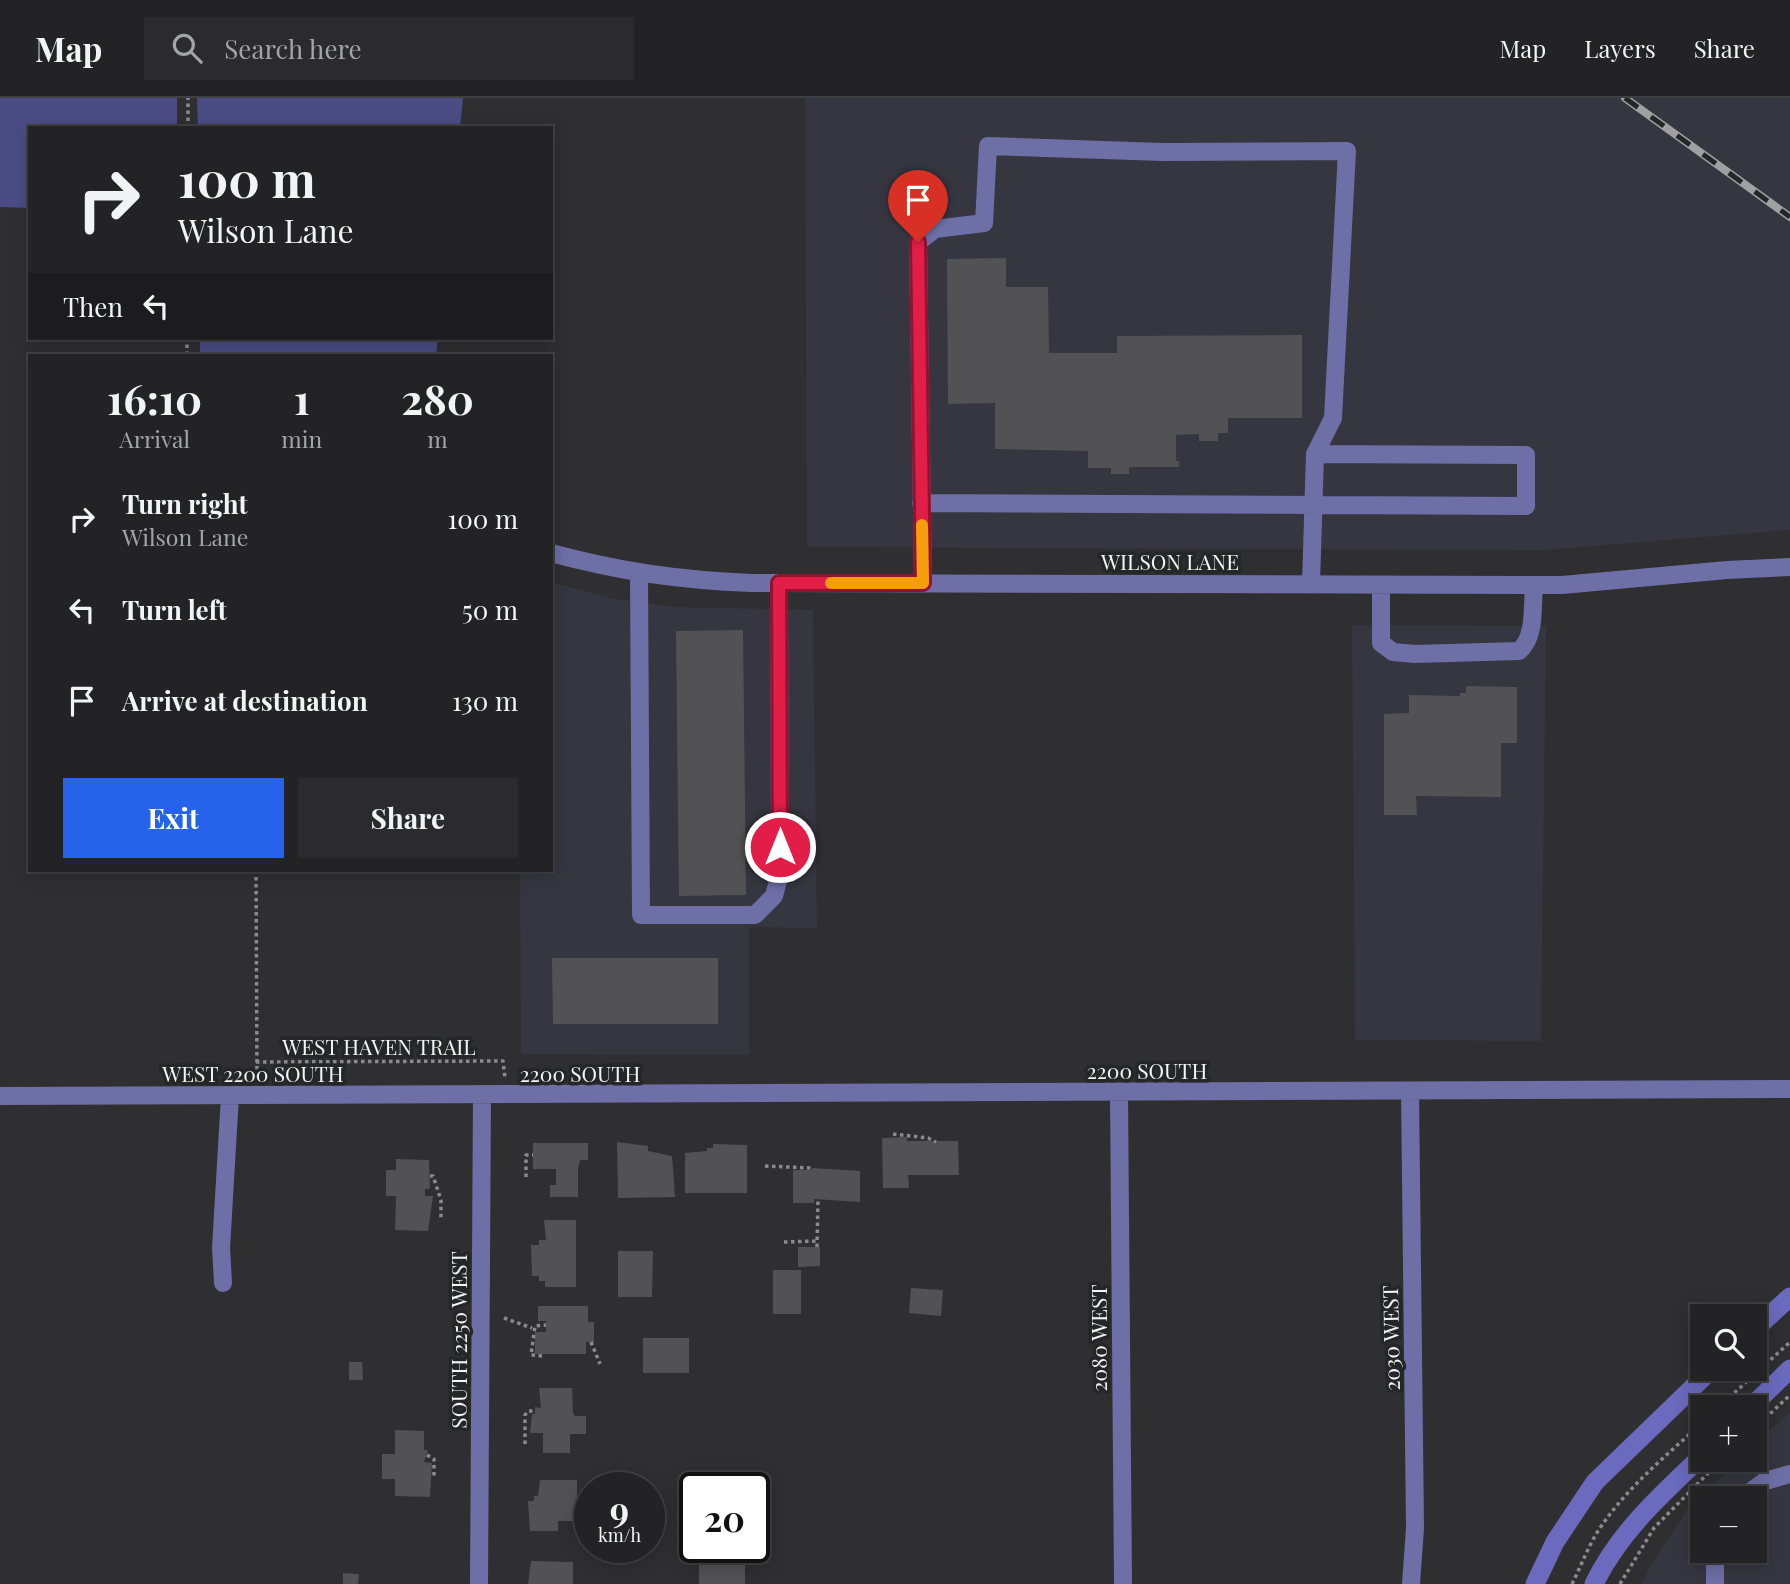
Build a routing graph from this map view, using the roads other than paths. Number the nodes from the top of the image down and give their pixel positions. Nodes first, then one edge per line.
1 (1315, 454) junction
2 (921, 503) junction
3 (1314, 506) junction
4 (553, 553) edge
5 (1790, 567) edge
6 (639, 574) junction
7 (779, 583) junction
8 (923, 583) junction
9 (1311, 584) junction
10 (1381, 585) junction
11 (1534, 586) junction
12 (1790, 1089) edge
13 (505, 1090) joint
14 (1410, 1091) junction
15 (1119, 1093) junction
16 (0, 1096) edge
17 (230, 1096) junction
18 (482, 1096) junction
19 (223, 1283) dead end
20 (1790, 1474) edge
21 (1758, 1486) edge
22 (1715, 1563) edge
23 (479, 1584) edge
24 (1123, 1584) edge
25 (1411, 1584) edge
26 (1715, 1584) edge

1 - 2 street
1 - 3 street
1 - 3 street
2 - 3 street
2 - 8 street
3 - 9 street
4 - 6 street, WILSON LANE
5 - 11 street, WILSON LANE
6 - 7 street, WILSON LANE
6 - 7 street
7 - 8 street, WILSON LANE
8 - 9 street, WILSON LANE
9 - 10 street, WILSON LANE
10 - 11 street, WILSON LANE
10 - 11 street
12 - 14 street, 2200 SOUTH
13 - 15 street, 2200 SOUTH
13 - 18 street, WEST 2200 SOUTH
14 - 15 street, 2200 SOUTH
14 - 25 street, 2030 WEST
15 - 24 street, 2080 WEST
16 - 17 street, WEST 2200 SOUTH
17 - 18 street, WEST 2200 SOUTH
17 - 19 street
18 - 23 street, SOUTH 2250 WEST
20 - 21 street
22 - 26 street

